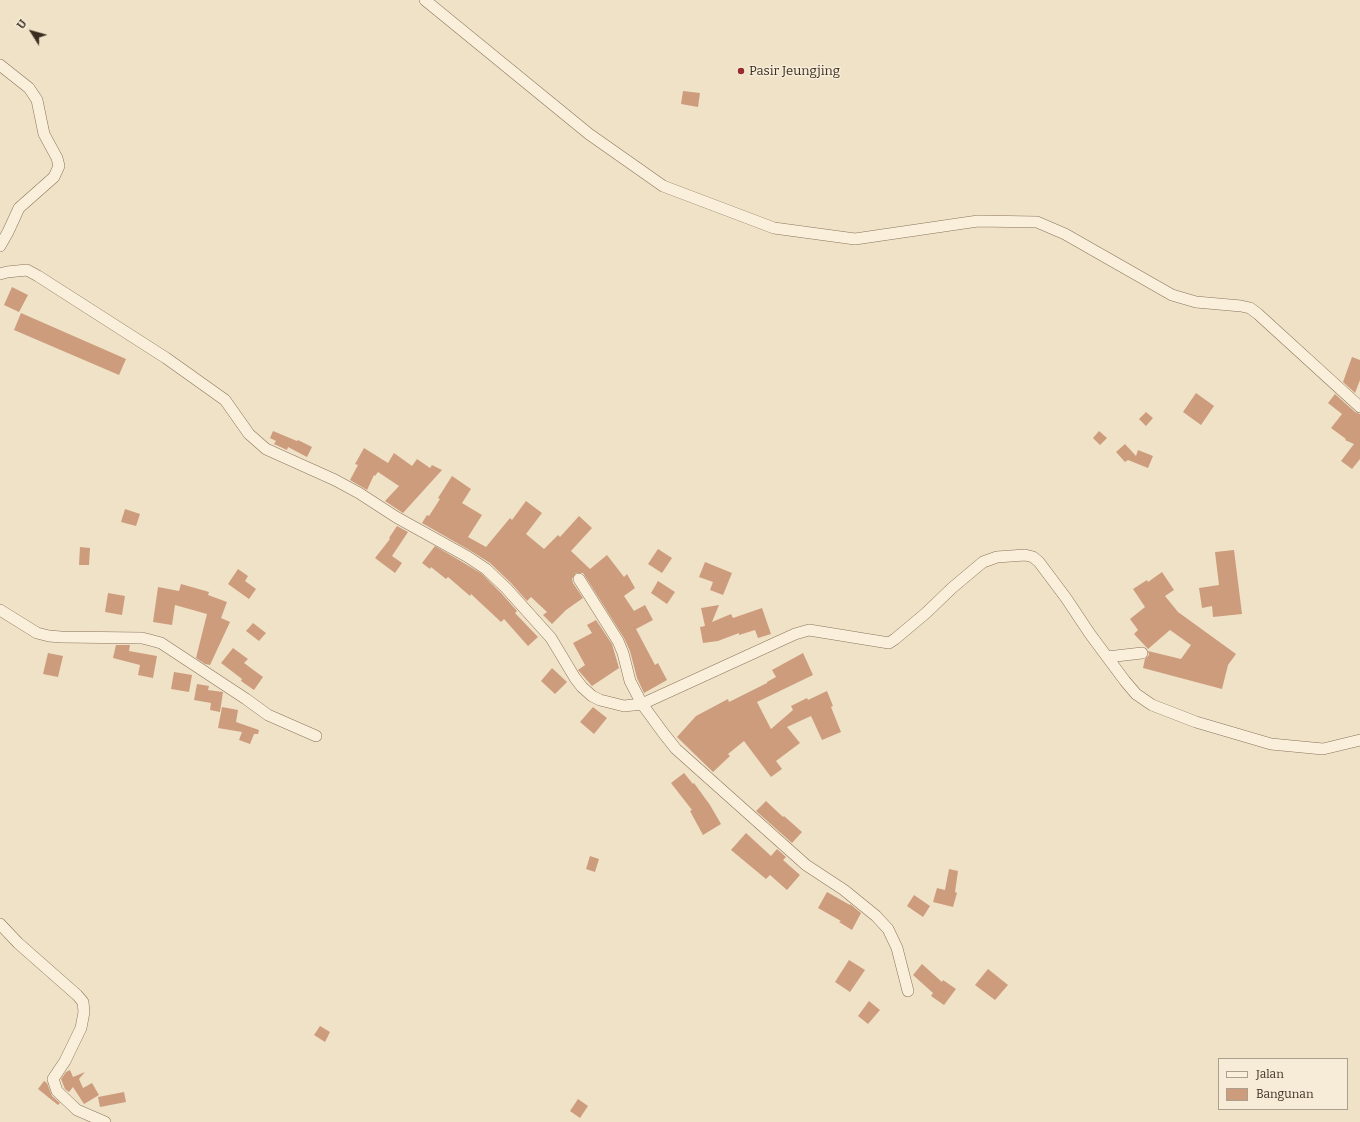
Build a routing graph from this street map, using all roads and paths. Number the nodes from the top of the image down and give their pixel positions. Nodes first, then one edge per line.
1 (425, 0) edge
2 (0, 65) edge
3 (0, 246) edge
4 (0, 274) edge
5 (1360, 407) edge
6 (579, 579) dead end
7 (0, 610) edge
8 (1142, 653) dead end
9 (1107, 657) junction
10 (642, 704) junction
11 (316, 736) dead end
12 (1360, 740) edge
13 (0, 924) edge
14 (908, 991) dead end
15 (105, 1122) edge

1 - 5 street
2 - 3 street
4 - 10 street
6 - 10 street
7 - 11 street
8 - 9 street
9 - 10 street
9 - 12 street
10 - 14 street
13 - 15 street

